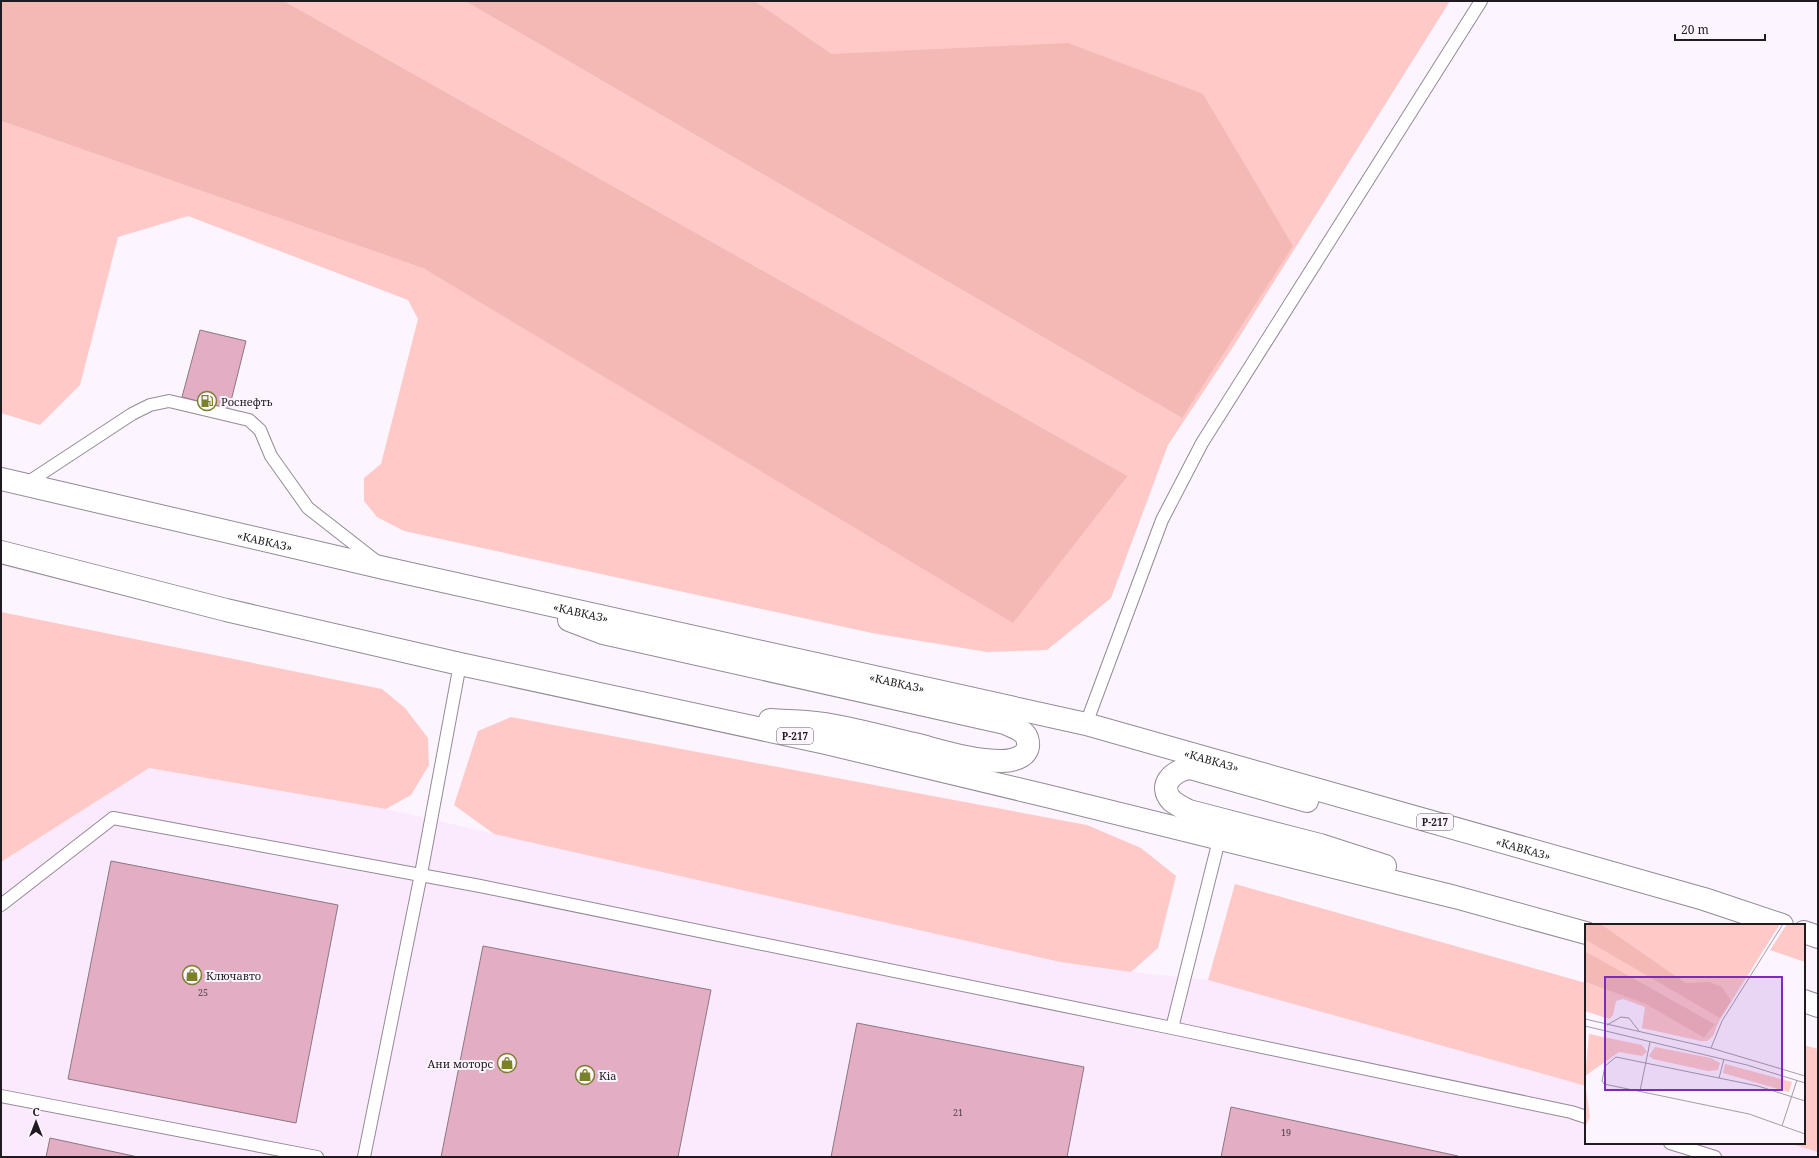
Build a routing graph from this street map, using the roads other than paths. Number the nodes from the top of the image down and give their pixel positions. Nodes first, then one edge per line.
1 (1481, 1) edge
2 (1, 479) edge
3 (24, 485) junction
4 (1, 552) edge
5 (384, 568) junction
6 (504, 596) junction
7 (460, 664) junction
8 (711, 718) junction
9 (1086, 724) junction
10 (1427, 820) junction
11 (1219, 840) junction
12 (421, 874) junction
13 (1456, 897) junction
14 (1, 905) edge
15 (1779, 924) edge
16 (1805, 932) edge
17 (1585, 934) edge
18 (1818, 937) edge
19 (1805, 1001) edge
20 (1818, 1006) edge
21 (1172, 1028) junction
22 (1, 1096) edge
23 (1585, 1117) edge
24 (1673, 1144) edge
25 (317, 1157) edge
26 (364, 1157) edge
27 (1715, 1157) edge

1 - 9 lane
2 - 3 highway, «КАВКАЗ» / Р-217
3 - 5 highway, «КАВКАЗ» / Р-217
3 - 5 lane
4 - 7 highway, Р-217
5 - 6 highway, «КАВКАЗ» / Р-217
6 - 8 highway
6 - 9 highway, «КАВКАЗ» / Р-217
7 - 8 highway, Р-217
7 - 12 lane
8 - 11 highway, Р-217
9 - 10 highway, «КАВКАЗ» / Р-217
10 - 13 highway
10 - 15 highway, «КАВКАЗ» / Р-217
11 - 13 highway, Р-217
11 - 21 lane
12 - 14 lane
12 - 21 lane
12 - 26 lane
13 - 17 highway, Р-217
16 - 18 highway
19 - 20 highway
21 - 23 lane
22 - 25 lane
24 - 27 lane

